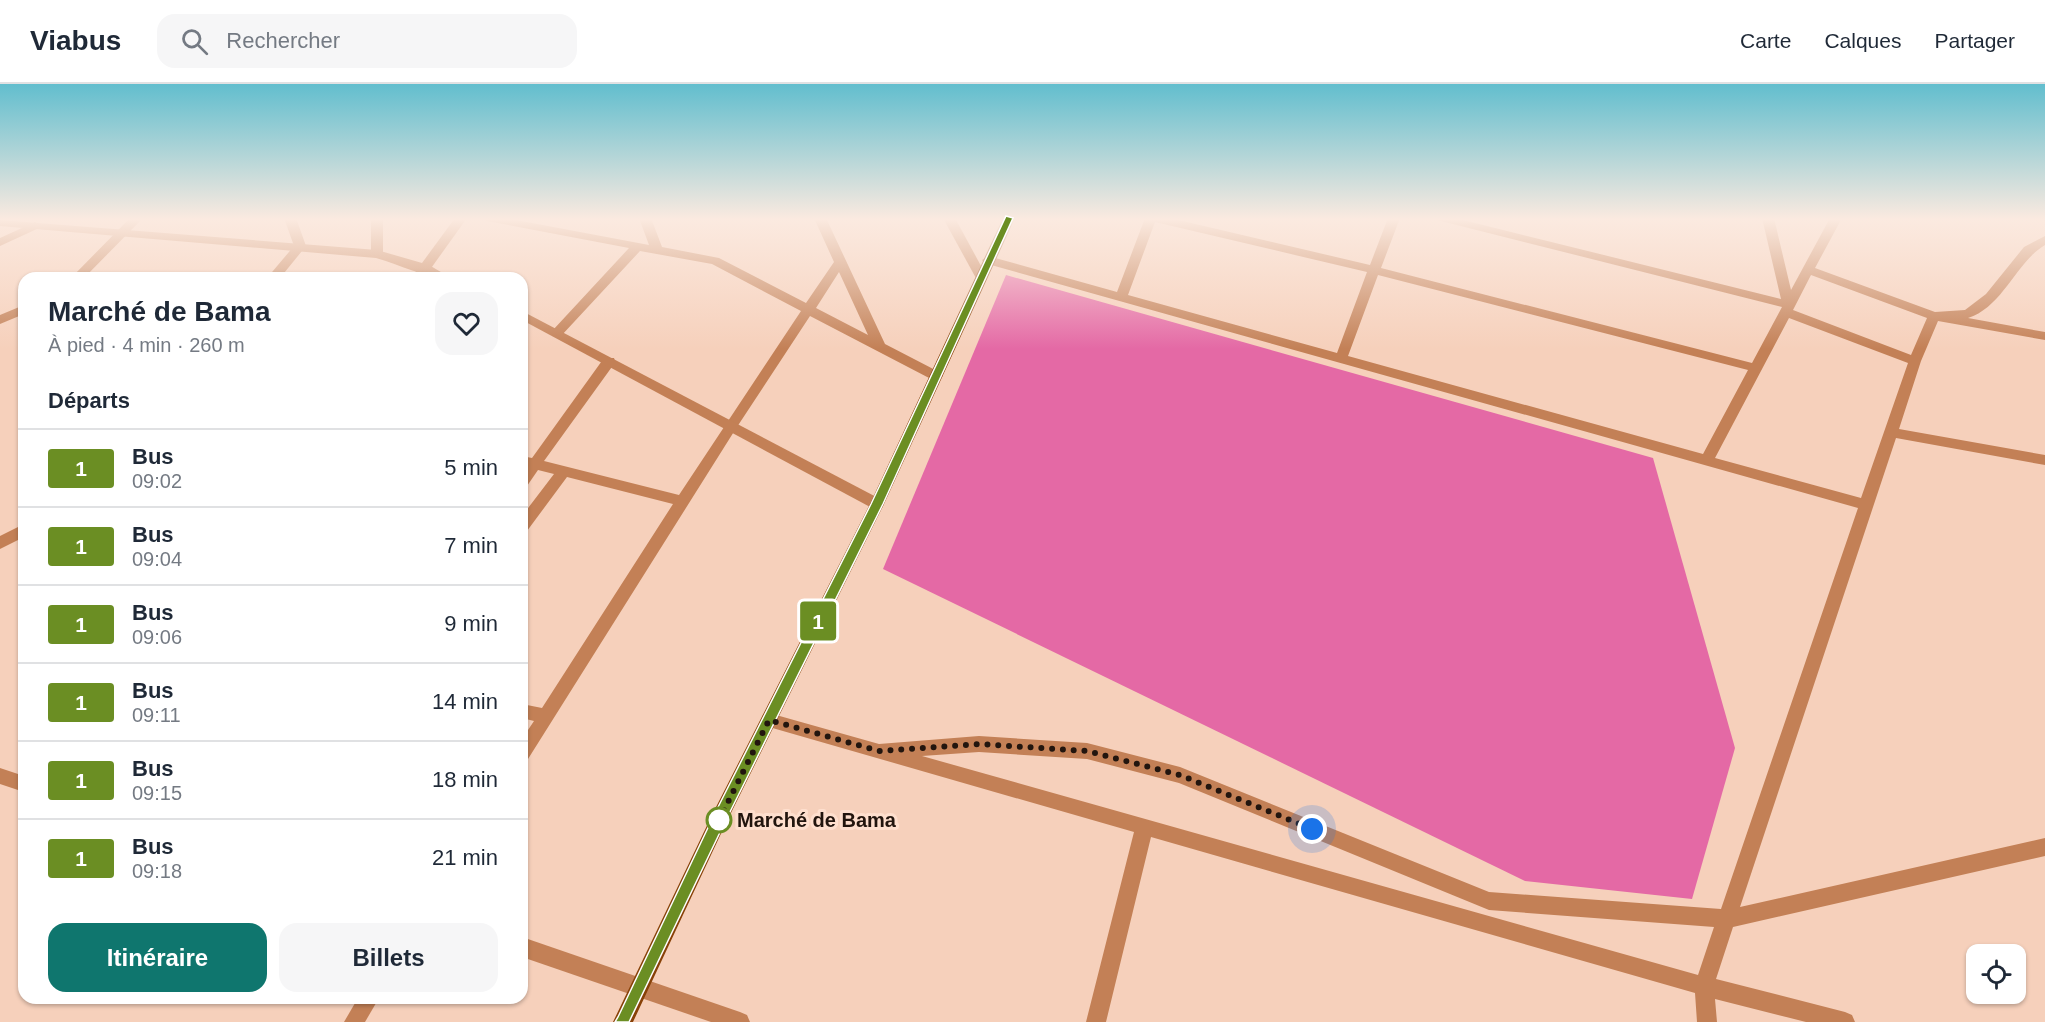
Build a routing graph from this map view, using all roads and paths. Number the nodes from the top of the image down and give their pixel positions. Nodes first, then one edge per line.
1 (394, 262) edge
2 (623, 262) edge
3 (716, 262) edge
4 (840, 262) joint
5 (973, 262) edge
6 (987, 262) edge
7 (994, 262) edge
8 (1135, 262) edge
9 (1339, 262) edge
10 (1377, 262) edge
11 (1608, 262) edge
12 (1777, 262) edge
13 (1812, 262) edge
14 (2021, 262) edge
15 (1374, 270) junction
16 (1808, 270) junction
17 (419, 272) edge
18 (981, 277) junction
19 (1121, 297) junction
20 (1787, 309) junction
21 (810, 310) junction
22 (18, 312) edge
23 (1934, 316) junction
24 (528, 318) edge
25 (0, 321) edge
26 (557, 333) junction
27 (2045, 336) edge
28 (880, 347) junction
29 (1341, 358) junction
30 (609, 361) junction
31 (1915, 361) junction
32 (1756, 368) junction
33 (936, 376) junction
34 (730, 427) junction
35 (1891, 432) junction
36 (1707, 460) junction
37 (2045, 460) edge
38 (529, 462) edge
39 (564, 471) junction
40 (683, 501) junction
41 (877, 504) junction
42 (1866, 505) junction
43 (528, 519) edge
44 (18, 533) edge
45 (0, 543) edge
46 (528, 712) edge
47 (546, 716) junction
48 (769, 720) junction
49 (528, 744) edge
50 (879, 751) junction
51 (0, 776) edge
52 (18, 782) edge
53 (1144, 826) junction
54 (2045, 847) edge
55 (1727, 919) junction
56 (528, 949) edge
57 (1704, 986) junction
58 (640, 987) junction
59 (365, 1004) edge
60 (354, 1022) edge
61 (623, 1022) edge
62 (740, 1022) edge
63 (1096, 1022) edge
64 (1707, 1022) edge
65 (1845, 1022) edge

1 - 17 street
2 - 26 street
3 - 21 street
4 - 21 street
4 - 28 street
5 - 18 street
6 - 18 main road
7 - 19 street
8 - 19 street
9 - 15 street
10 - 15 street
11 - 20 street
12 - 20 street
13 - 16 street
14 - 23 street
15 - 29 street
15 - 32 street
16 - 20 street
16 - 23 street
18 - 33 main road
19 - 29 street
20 - 31 street
20 - 32 street
21 - 28 street
21 - 34 street
22 - 25 street
23 - 27 street
23 - 31 street
24 - 26 street
26 - 30 street
28 - 33 street
29 - 36 street
30 - 34 street
30 - 38 street
31 - 35 street
32 - 36 street
33 - 41 main road
34 - 40 street
34 - 41 street
35 - 37 street
35 - 42 street
36 - 42 street
38 - 39 street
39 - 40 street
39 - 43 street
40 - 47 street
41 - 48 main road
42 - 55 street
44 - 45 street
46 - 47 street
47 - 49 street
48 - 50 street
48 - 58 main road
50 - 53 street
50 - 55 street
51 - 52 street
53 - 57 street
53 - 63 street
54 - 55 street
55 - 57 street
56 - 58 street
57 - 64 street
57 - 65 street
58 - 61 main road
58 - 62 street
59 - 60 street

